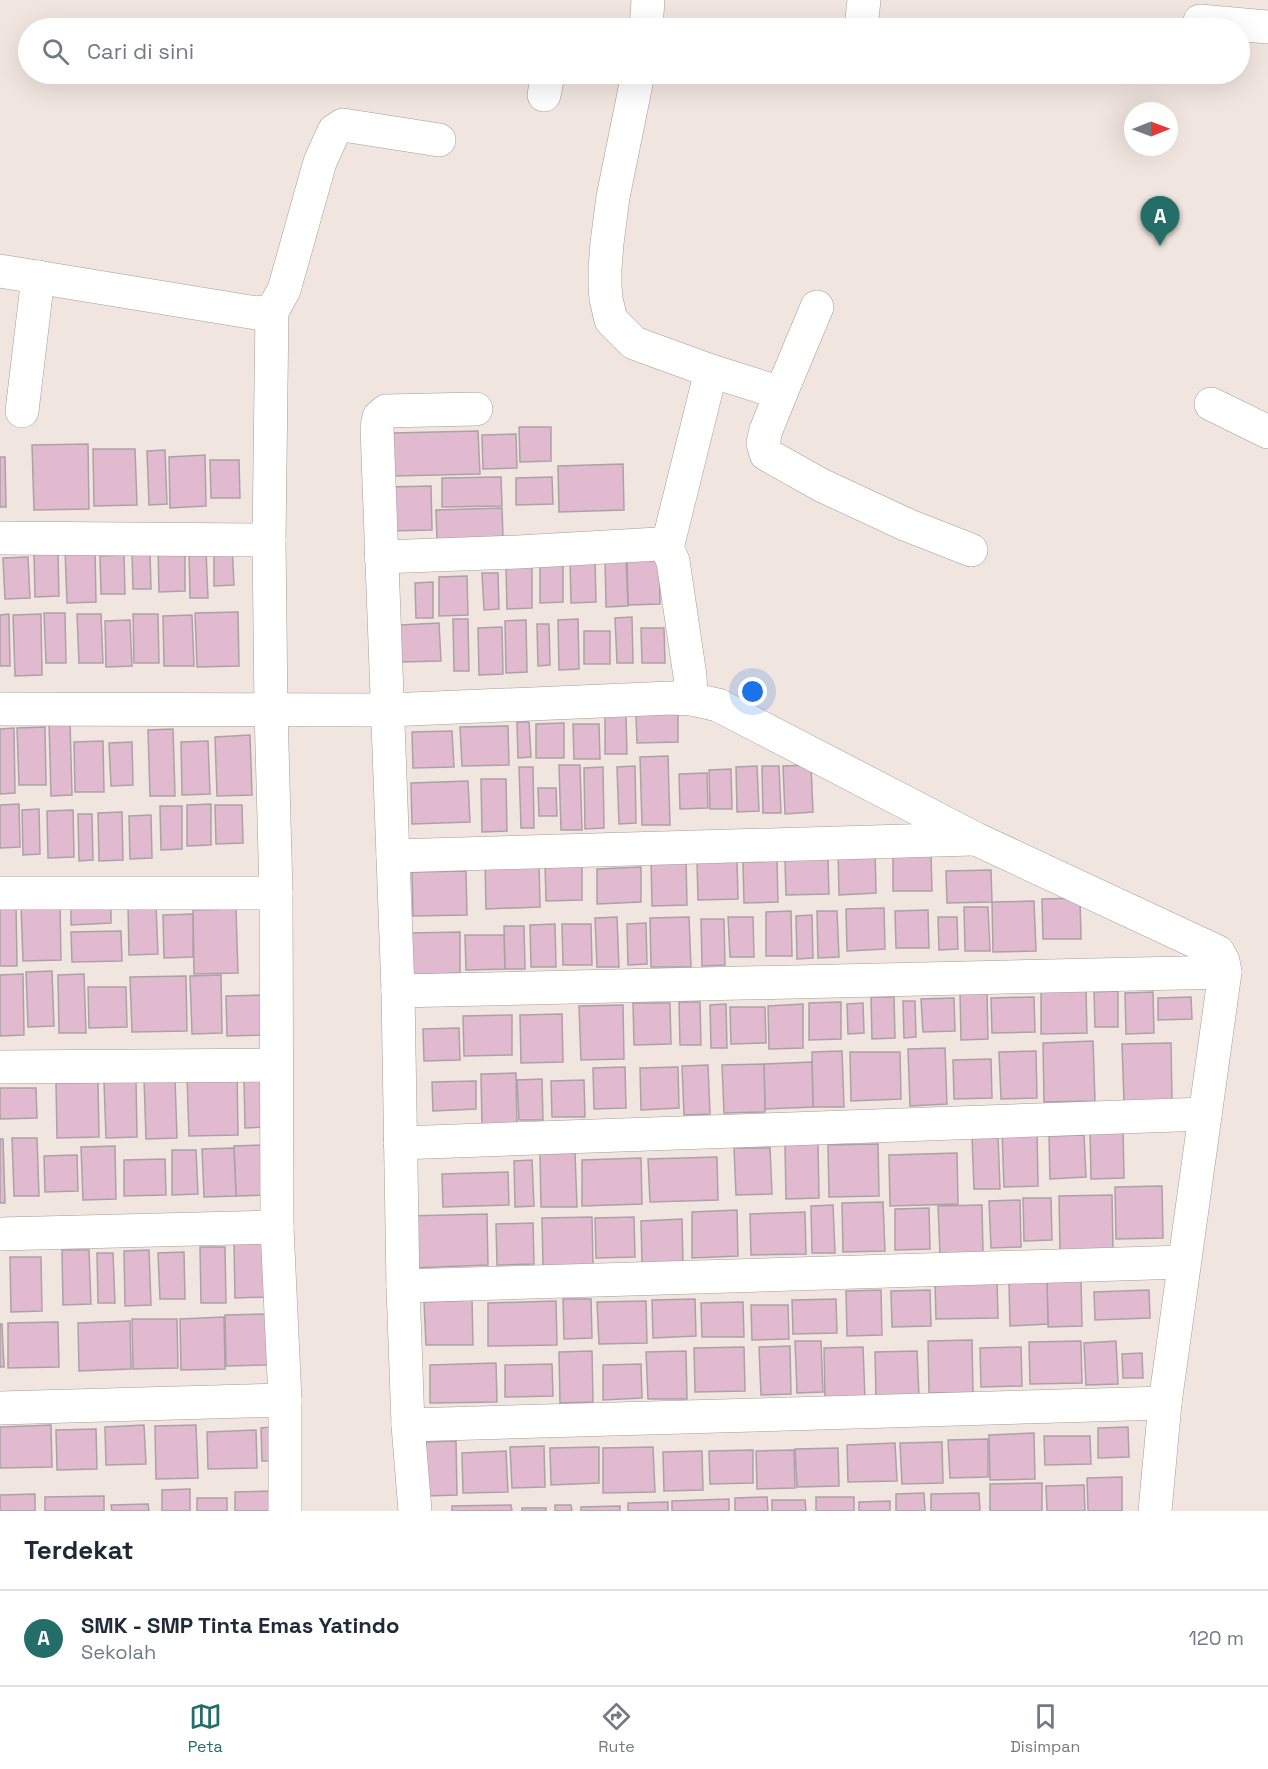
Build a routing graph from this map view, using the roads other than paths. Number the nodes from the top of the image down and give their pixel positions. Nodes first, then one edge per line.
1 (648, 0) edge
2 (864, 0) edge
3 (646, 18) edge
4 (862, 18) edge
5 (1250, 25) edge
6 (1268, 27) edge
7 (636, 84) edge
8 (440, 140) dead end
9 (0, 271) edge
10 (38, 277) junction
11 (817, 307) dead end
12 (272, 311) junction
13 (711, 370) junction
14 (781, 393) junction
15 (1211, 404) dead end
16 (476, 409) dead end
17 (22, 411) dead end
18 (1268, 432) edge
19 (0, 538) edge
20 (269, 540) junction
21 (667, 548) junction
22 (971, 550) dead end
23 (381, 557) junction
24 (691, 699) junction
25 (0, 709) edge
26 (270, 709) junction
27 (388, 710) junction
28 (976, 838) junction
29 (393, 856) junction
30 (276, 892) junction
31 (0, 893) edge
32 (1225, 972) junction
33 (398, 991) junction
34 (277, 1065) junction
35 (0, 1067) edge
36 (1205, 1114) junction
37 (400, 1143) junction
38 (278, 1227) junction
39 (0, 1234) edge
40 (1184, 1262) junction
41 (403, 1286) junction
42 (285, 1400) junction
43 (1165, 1403) junction
44 (0, 1408) edge
45 (408, 1425) junction
46 (285, 1511) edge
47 (415, 1511) edge
48 (1155, 1511) edge

1 - 3 street
2 - 4 street
5 - 6 street
7 - 13 street
8 - 12 street
9 - 10 street
10 - 12 street
10 - 17 street
11 - 14 street
12 - 20 street
13 - 14 street
13 - 21 street
14 - 22 street
15 - 18 street
16 - 23 street
19 - 20 street
20 - 26 street
21 - 23 street
21 - 24 street
23 - 27 street
24 - 27 street
24 - 28 street
25 - 26 street
26 - 27 street
26 - 30 street
27 - 29 street
28 - 29 street
28 - 32 street
29 - 33 street
30 - 31 street
30 - 34 street
32 - 33 street
32 - 36 street
33 - 37 street
34 - 35 street
34 - 38 street
36 - 37 street
36 - 40 street
37 - 41 street
38 - 39 street
38 - 42 street
40 - 41 street
40 - 43 street
41 - 45 street
42 - 44 street
42 - 46 street
43 - 45 street
43 - 48 street
45 - 47 street

